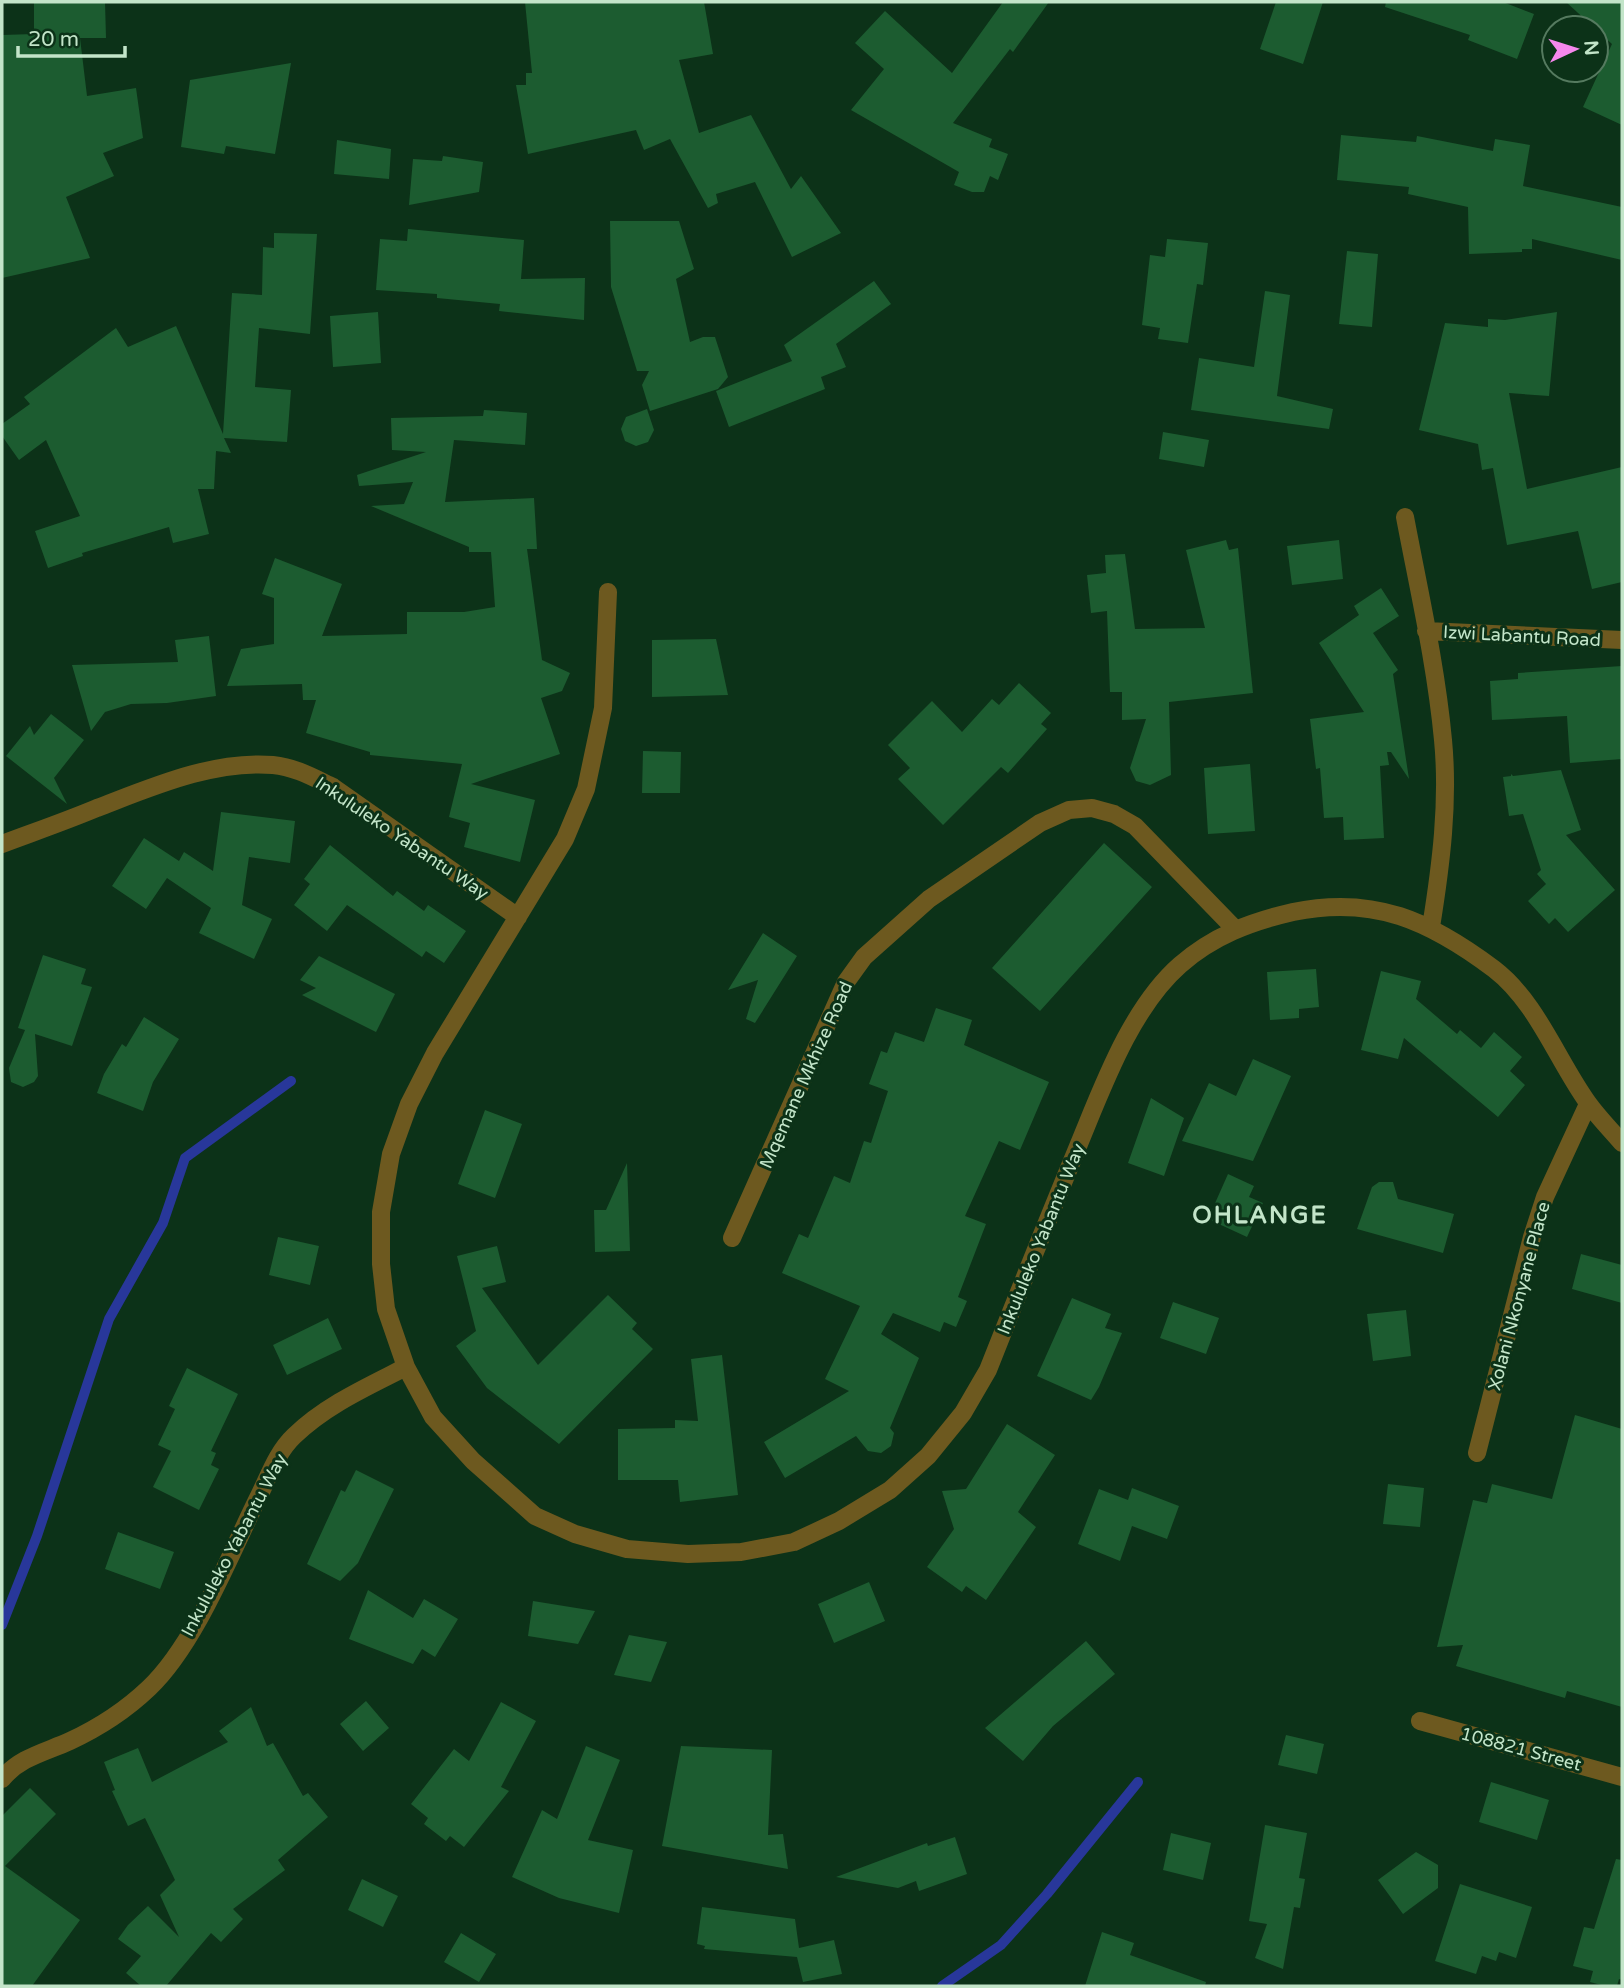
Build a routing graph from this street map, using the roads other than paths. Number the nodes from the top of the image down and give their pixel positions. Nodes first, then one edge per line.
1 (1405, 517) dead end
2 (608, 592) dead end
3 (1426, 631) junction
4 (1622, 640) edge
5 (2, 844) edge
6 (518, 918) junction
7 (1431, 927) junction
8 (1235, 929) junction
9 (1588, 1104) junction
10 (1622, 1143) edge
11 (732, 1238) dead end
12 (406, 1367) junction
13 (1477, 1454) dead end
14 (1420, 1720) dead end
15 (1622, 1777) edge
16 (2, 1779) edge

1 - 3 street
2 - 6 street, Inkululeko Yabantu Way
3 - 4 street, Izwi Labantu Road
3 - 7 street, Izwi Labantu Road
5 - 6 street, Inkululeko Yabantu Way
6 - 12 street, Inkululeko Yabantu Way
7 - 8 street, Inkululeko Yabantu Way
7 - 9 street, Inkululeko Yabantu Way
8 - 11 street, Mqemane Mkhize Road
8 - 12 street, Inkululeko Yabantu Way
9 - 10 street, Inkululeko Yabantu Way
9 - 13 street, Xolani Nkonyane Place
12 - 16 street, Inkululeko Yabantu Way
14 - 15 street, 108821 Street

